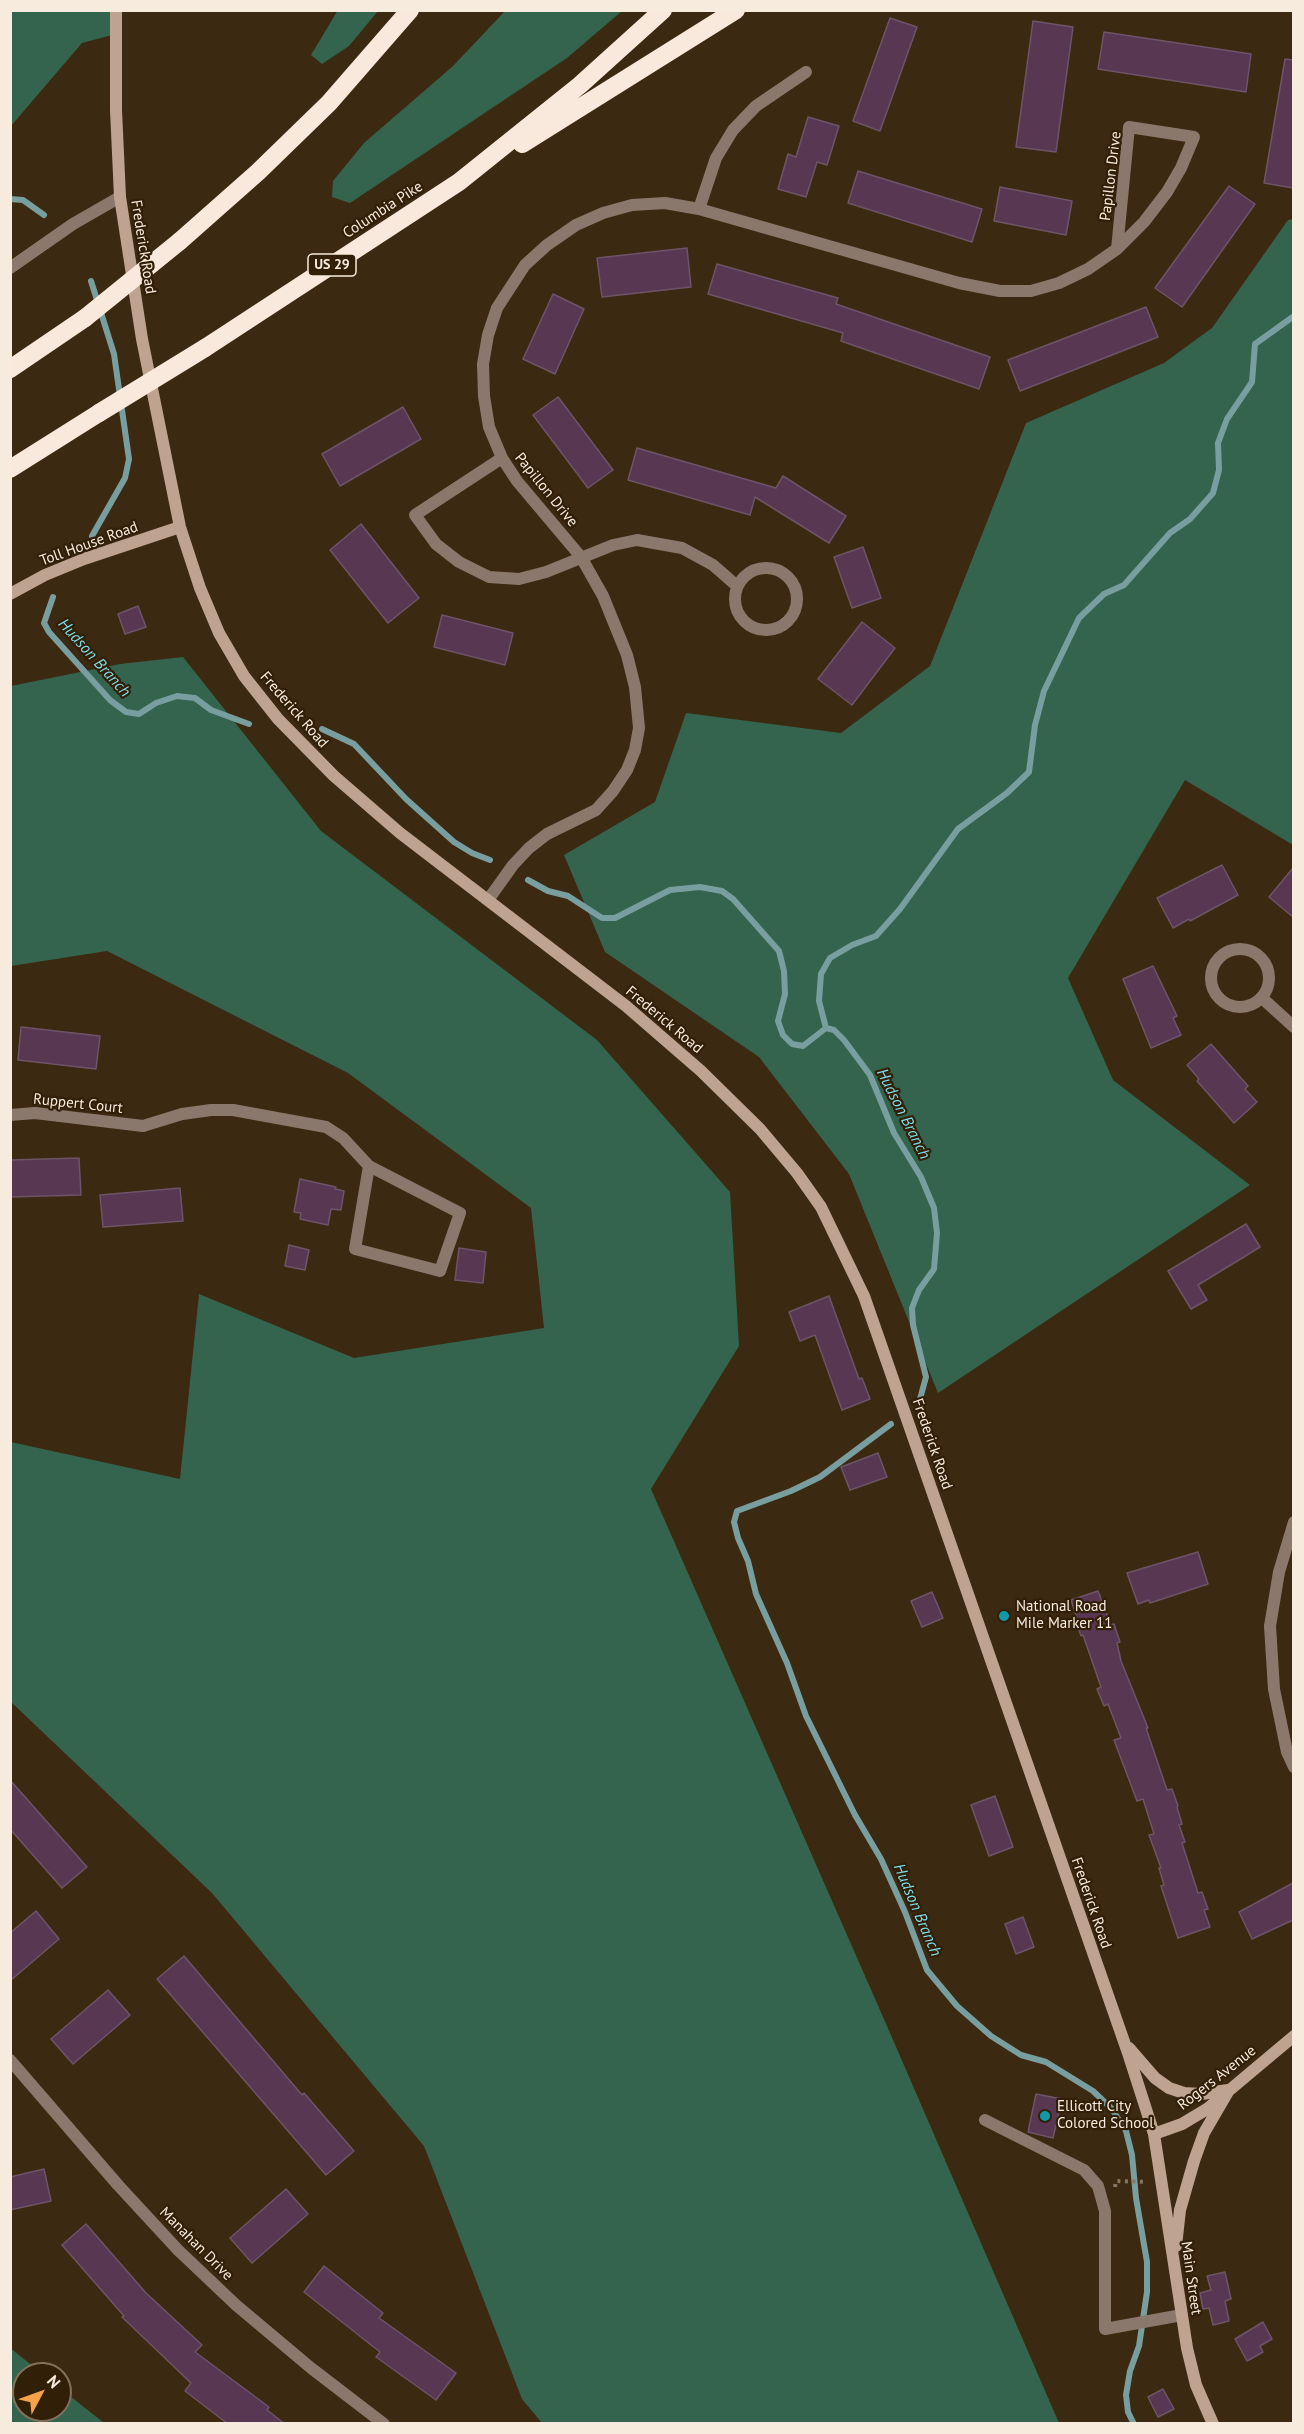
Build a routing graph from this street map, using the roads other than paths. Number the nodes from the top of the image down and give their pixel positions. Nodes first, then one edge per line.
1 (116, 10) edge
2 (410, 10) edge
3 (420, 10) edge
4 (663, 10) edge
5 (736, 10) edge
6 (806, 72) dead end
7 (329, 103) junction
8 (459, 182) junction
9 (120, 196) junction
10 (699, 208) junction
11 (1117, 249) junction
12 (10, 268) edge
13 (10, 369) edge
14 (502, 458) junction
15 (10, 469) edge
16 (180, 527) junction
17 (581, 557) junction
18 (737, 586) junction
19 (10, 594) edge
20 (488, 900) junction
21 (1262, 998) junction
22 (1293, 1026) edge
23 (10, 1115) edge
24 (369, 1166) junction
25 (1293, 1522) edge
26 (1293, 1767) edge
27 (1293, 2036) edge
28 (1124, 2041) junction
29 (10, 2060) edge
30 (1229, 2090) junction
31 (985, 2120) dead end
32 (1154, 2134) junction
33 (1176, 2285) junction
34 (1182, 2315) junction
35 (384, 2424) edge
36 (1213, 2424) edge

1 - 9 main road, Frederick Road
2 - 7 highway
3 - 7 highway
4 - 8 highway, Columbia Pike / US 29
5 - 8 highway
6 - 10 street
7 - 13 highway, bridge
8 - 15 highway, Columbia Pike / US 29, bridge
9 - 12 street
9 - 16 main road, Frederick Road
10 - 11 street, Papillon Drive
10 - 14 street, Papillon Drive
11 - 11 street, Papillon Drive
14 - 17 street, Papillon Drive
14 - 17 street
16 - 19 main road, Toll House Road
16 - 20 main road, Frederick Road
17 - 18 street
17 - 20 street, Papillon Drive
18 - 18 street
20 - 28 main road, Frederick Road
21 - 21 street
21 - 22 street
23 - 24 street, Ruppert Court
24 - 24 street
25 - 26 street
27 - 30 main road, Rogers Avenue
28 - 30 main road
28 - 32 main road, Frederick Road
29 - 35 street, Manahan Drive
30 - 32 main road, Rogers Avenue
30 - 33 main road
31 - 34 street
32 - 33 main road, Main Street
33 - 34 main road, Main Street
34 - 36 main road, Main Street

